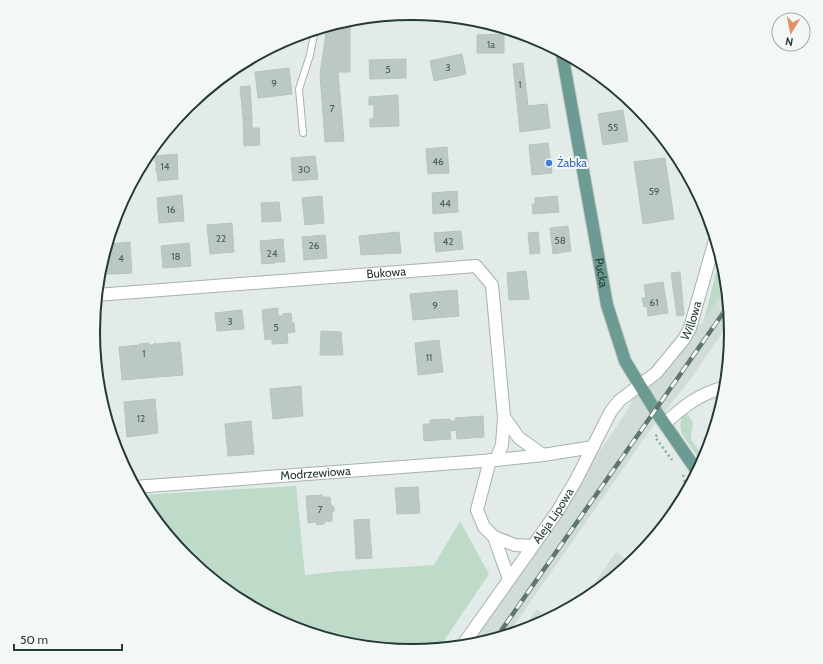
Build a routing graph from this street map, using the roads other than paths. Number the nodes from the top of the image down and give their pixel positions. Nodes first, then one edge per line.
1 (314, 36) edge
2 (563, 60) edge
3 (303, 133) dead end
4 (712, 249) edge
5 (102, 295) edge
6 (640, 385) junction
7 (719, 389) edge
8 (504, 417) junction
9 (664, 424) junction
10 (593, 447) junction
11 (543, 455) junction
12 (493, 460) junction
13 (693, 465) edge
14 (140, 487) edge
15 (494, 537) junction
16 (532, 546) junction
17 (509, 580) junction
18 (467, 639) edge

1 - 3 lane
2 - 6 main road, Pucka
4 - 6 street, Willowa
5 - 8 street, Bukowa
6 - 9 main road, Pucka
6 - 10 street, Aleja Lipowa
7 - 9 street
8 - 11 street
8 - 12 street, Bukowa
9 - 13 main road, Pucka
10 - 11 street, Modrzewiowa
10 - 16 street, Aleja Lipowa
11 - 12 street, Modrzewiowa
12 - 14 street, Modrzewiowa
12 - 15 street, Bukowa
15 - 16 street
15 - 17 street
16 - 17 street, Aleja Lipowa
17 - 18 street, Aleja Lipowa

